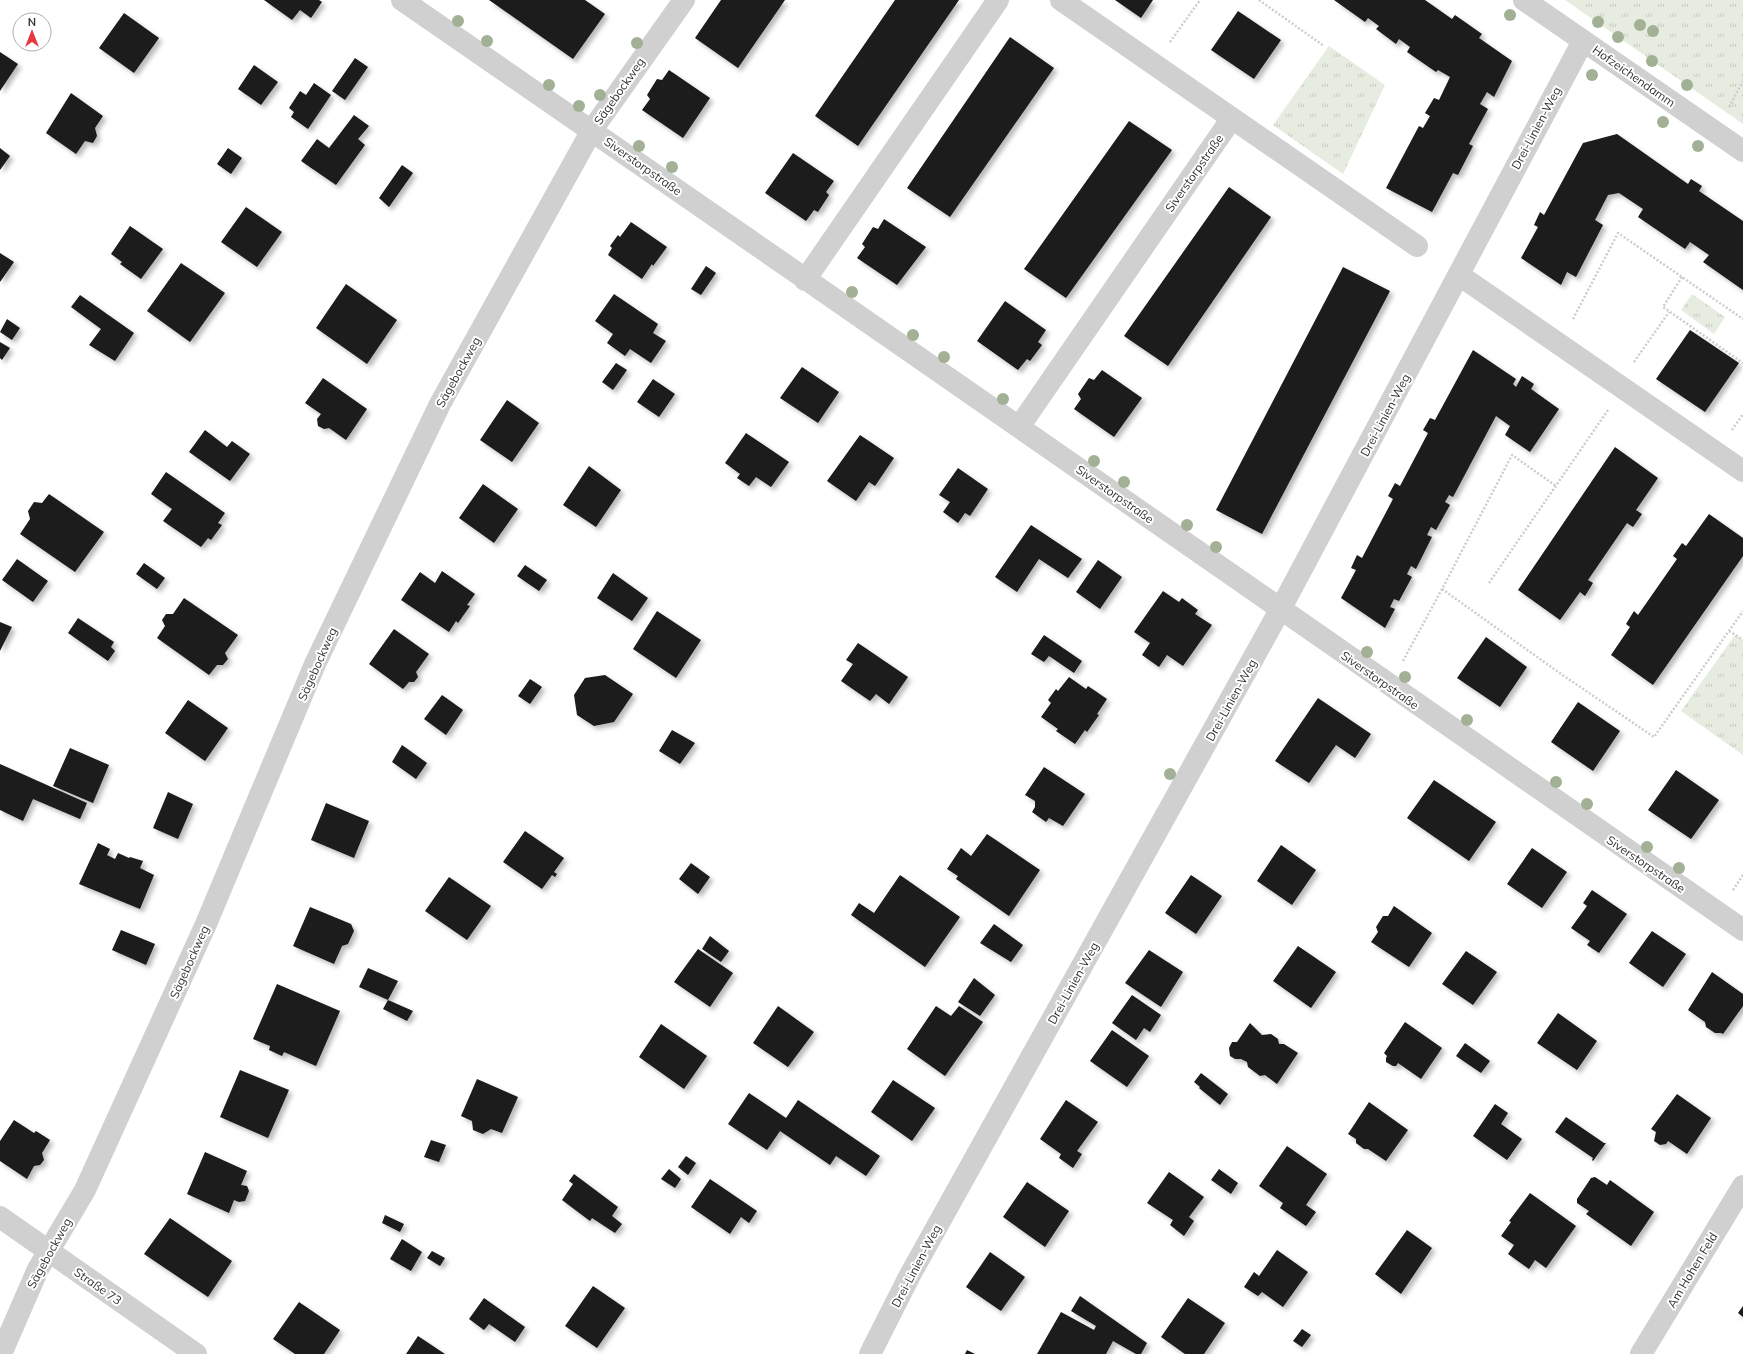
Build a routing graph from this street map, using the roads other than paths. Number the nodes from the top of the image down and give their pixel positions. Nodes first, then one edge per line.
1 (402, 0) edge
2 (684, 0) edge
3 (998, 0) edge
4 (1061, 0) edge
5 (1524, 0) edge
6 (1583, 41) junction
7 (1232, 118) junction
8 (592, 130) junction
9 (1743, 151) edge
10 (1417, 246) dead end
11 (1459, 275) junction
12 (805, 280) junction
13 (1019, 427) junction
14 (1743, 471) edge
15 (1280, 610) junction
16 (1743, 930) edge
17 (1743, 1186) edge
18 (0, 1217) edge
19 (49, 1252) junction
20 (1, 1354) edge
21 (196, 1354) edge
22 (870, 1354) edge
23 (1641, 1354) edge

1 - 8 street, Siverstorpstraße
2 - 8 street, Sägebockweg
3 - 12 street
4 - 7 street
5 - 6 street, Hofzeichendamm
6 - 9 street, Hofzeichendamm
6 - 11 street, Drei-Linien-Weg
7 - 10 street
7 - 13 street, Siverstorpstraße
8 - 12 street, Siverstorpstraße
8 - 19 street, Sägebockweg
11 - 14 street
11 - 15 street, Drei-Linien-Weg
12 - 13 street, Siverstorpstraße
13 - 15 street, Siverstorpstraße
15 - 16 street, Siverstorpstraße
15 - 22 street, Drei-Linien-Weg
17 - 23 street, Am Hohen Feld
18 - 19 street, Straße 73
19 - 20 street, Sägebockweg
19 - 21 street, Straße 73

